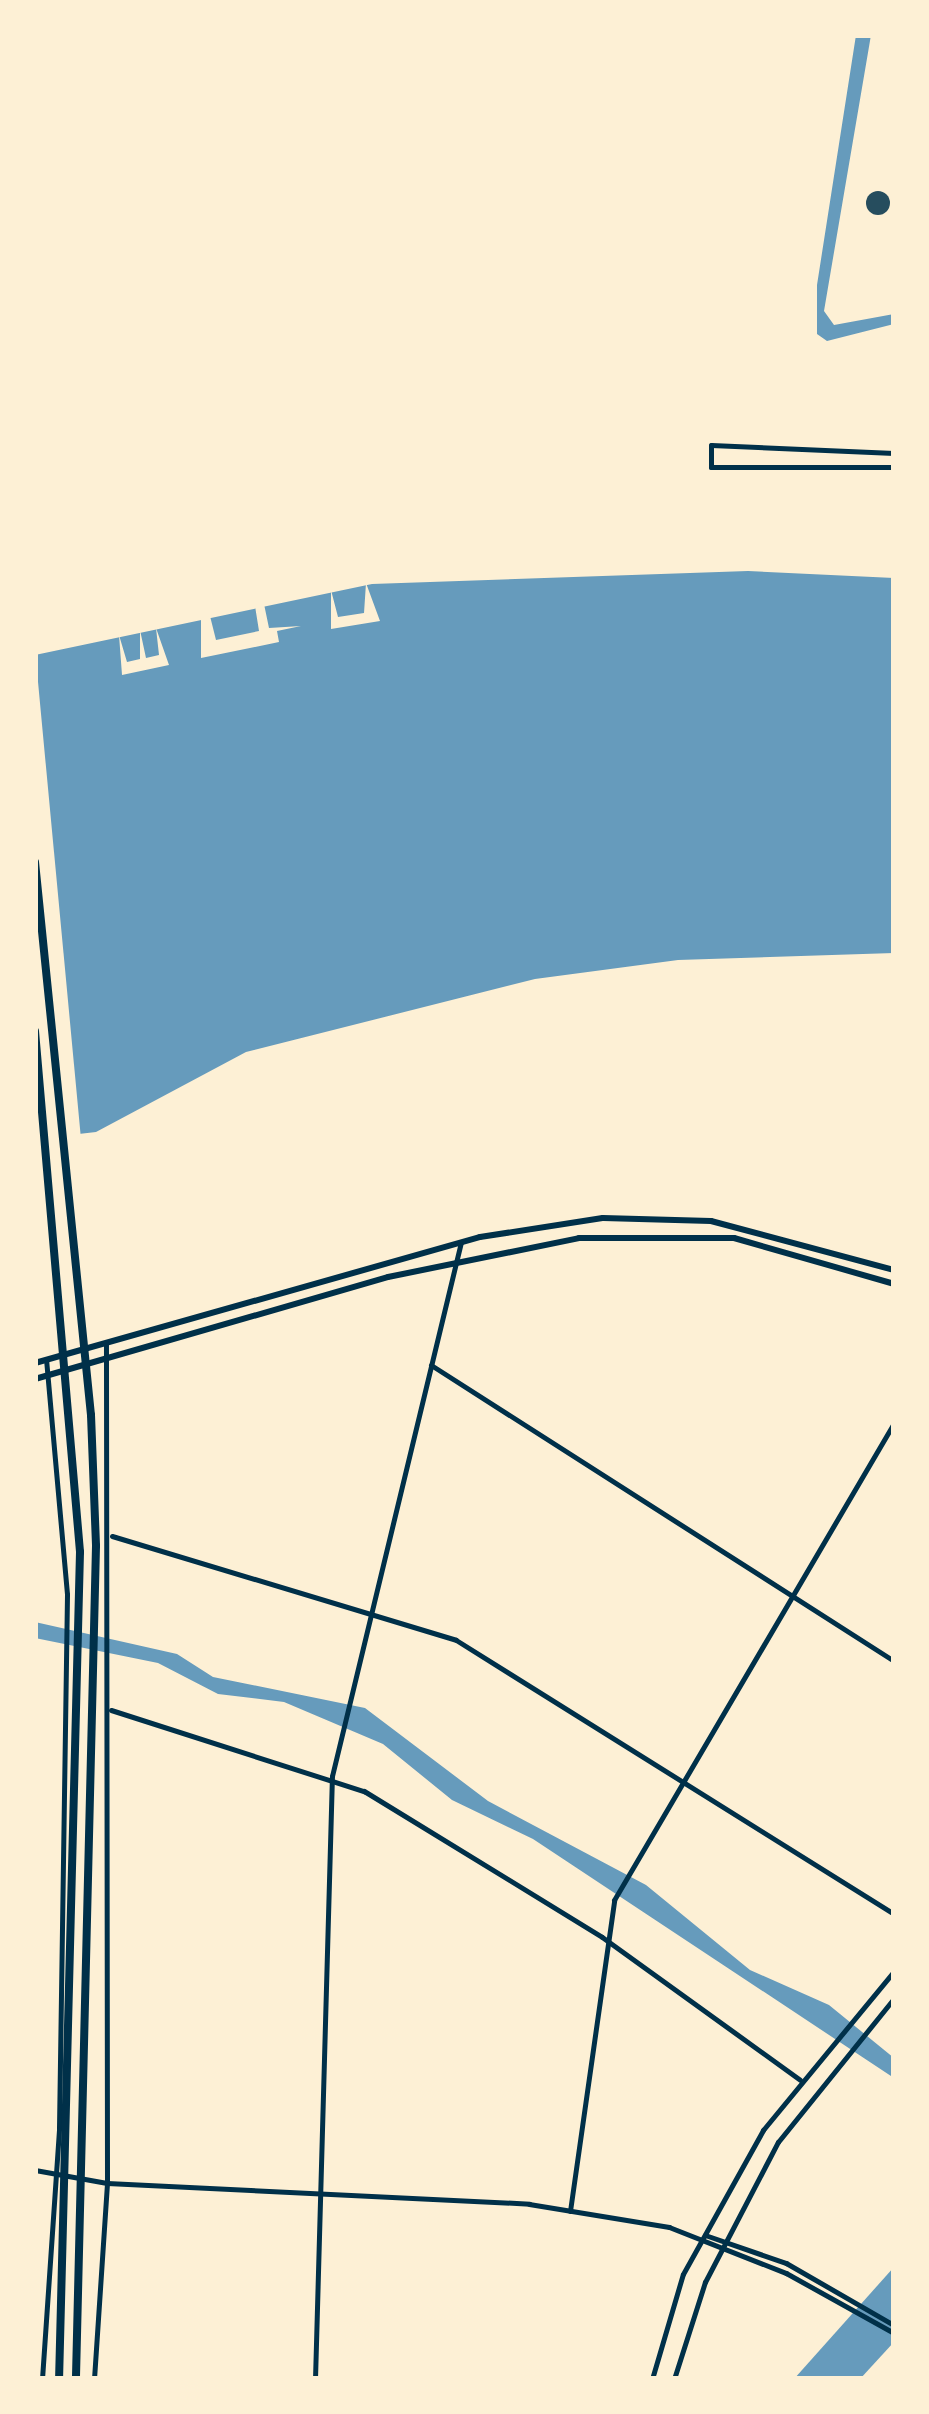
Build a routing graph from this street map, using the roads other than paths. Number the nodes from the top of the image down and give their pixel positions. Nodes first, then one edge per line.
1 (894, 454) edge
2 (894, 467) edge
3 (35, 862) edge
4 (35, 1031) edge
5 (462, 1242) junction
6 (457, 1260) junction
7 (894, 1270) edge
8 (894, 1284) edge
9 (106, 1343) junction
10 (107, 1359) junction
11 (46, 1360) junction
12 (35, 1363) edge
13 (431, 1365) junction
14 (50, 1375) junction
15 (35, 1379) edge
16 (894, 1423) edge
17 (112, 1536) junction
18 (796, 1598) junction
19 (369, 1612) junction
20 (894, 1660) edge
21 (111, 1710) junction
22 (332, 1776) junction
23 (686, 1784) junction
24 (894, 1914) edge
25 (602, 1938) junction
26 (894, 1971) edge
27 (894, 1998) edge
28 (800, 2080) junction
29 (35, 2170) edge
30 (56, 2172) junction
31 (107, 2182) junction
32 (320, 2196) junction
33 (570, 2211) junction
34 (702, 2234) junction
35 (726, 2240) junction
36 (721, 2248) junction
37 (843, 2298) junction
38 (894, 2324) edge
39 (894, 2333) edge
40 (42, 2379) edge
41 (59, 2379) edge
42 (76, 2379) edge
43 (94, 2379) edge
44 (314, 2379) edge
45 (652, 2379) edge
46 (674, 2379) edge

1 - 2 street
3 - 42 main road
4 - 41 main road
5 - 6 street
5 - 7 main road
5 - 9 main road
6 - 8 main road
6 - 10 main road
6 - 13 street
9 - 10 street
9 - 11 main road
10 - 14 main road
10 - 17 street
11 - 12 main road
11 - 14 street
13 - 18 street
13 - 19 street
14 - 15 main road
14 - 30 street
16 - 18 street
17 - 19 street
17 - 21 street
18 - 20 street
18 - 23 street
19 - 22 street
19 - 23 street
21 - 22 street
21 - 31 street
22 - 25 street
22 - 32 street
23 - 24 street
23 - 25 street
25 - 28 street
25 - 33 street
26 - 28 street
27 - 35 street
28 - 34 street
29 - 30 street
30 - 31 street
30 - 40 street
31 - 32 street
31 - 43 street
32 - 33 street
32 - 44 street
33 - 34 street
34 - 35 street
34 - 36 street
34 - 45 street
35 - 36 street
35 - 37 street
36 - 37 street
36 - 46 street
37 - 38 street
37 - 39 street

